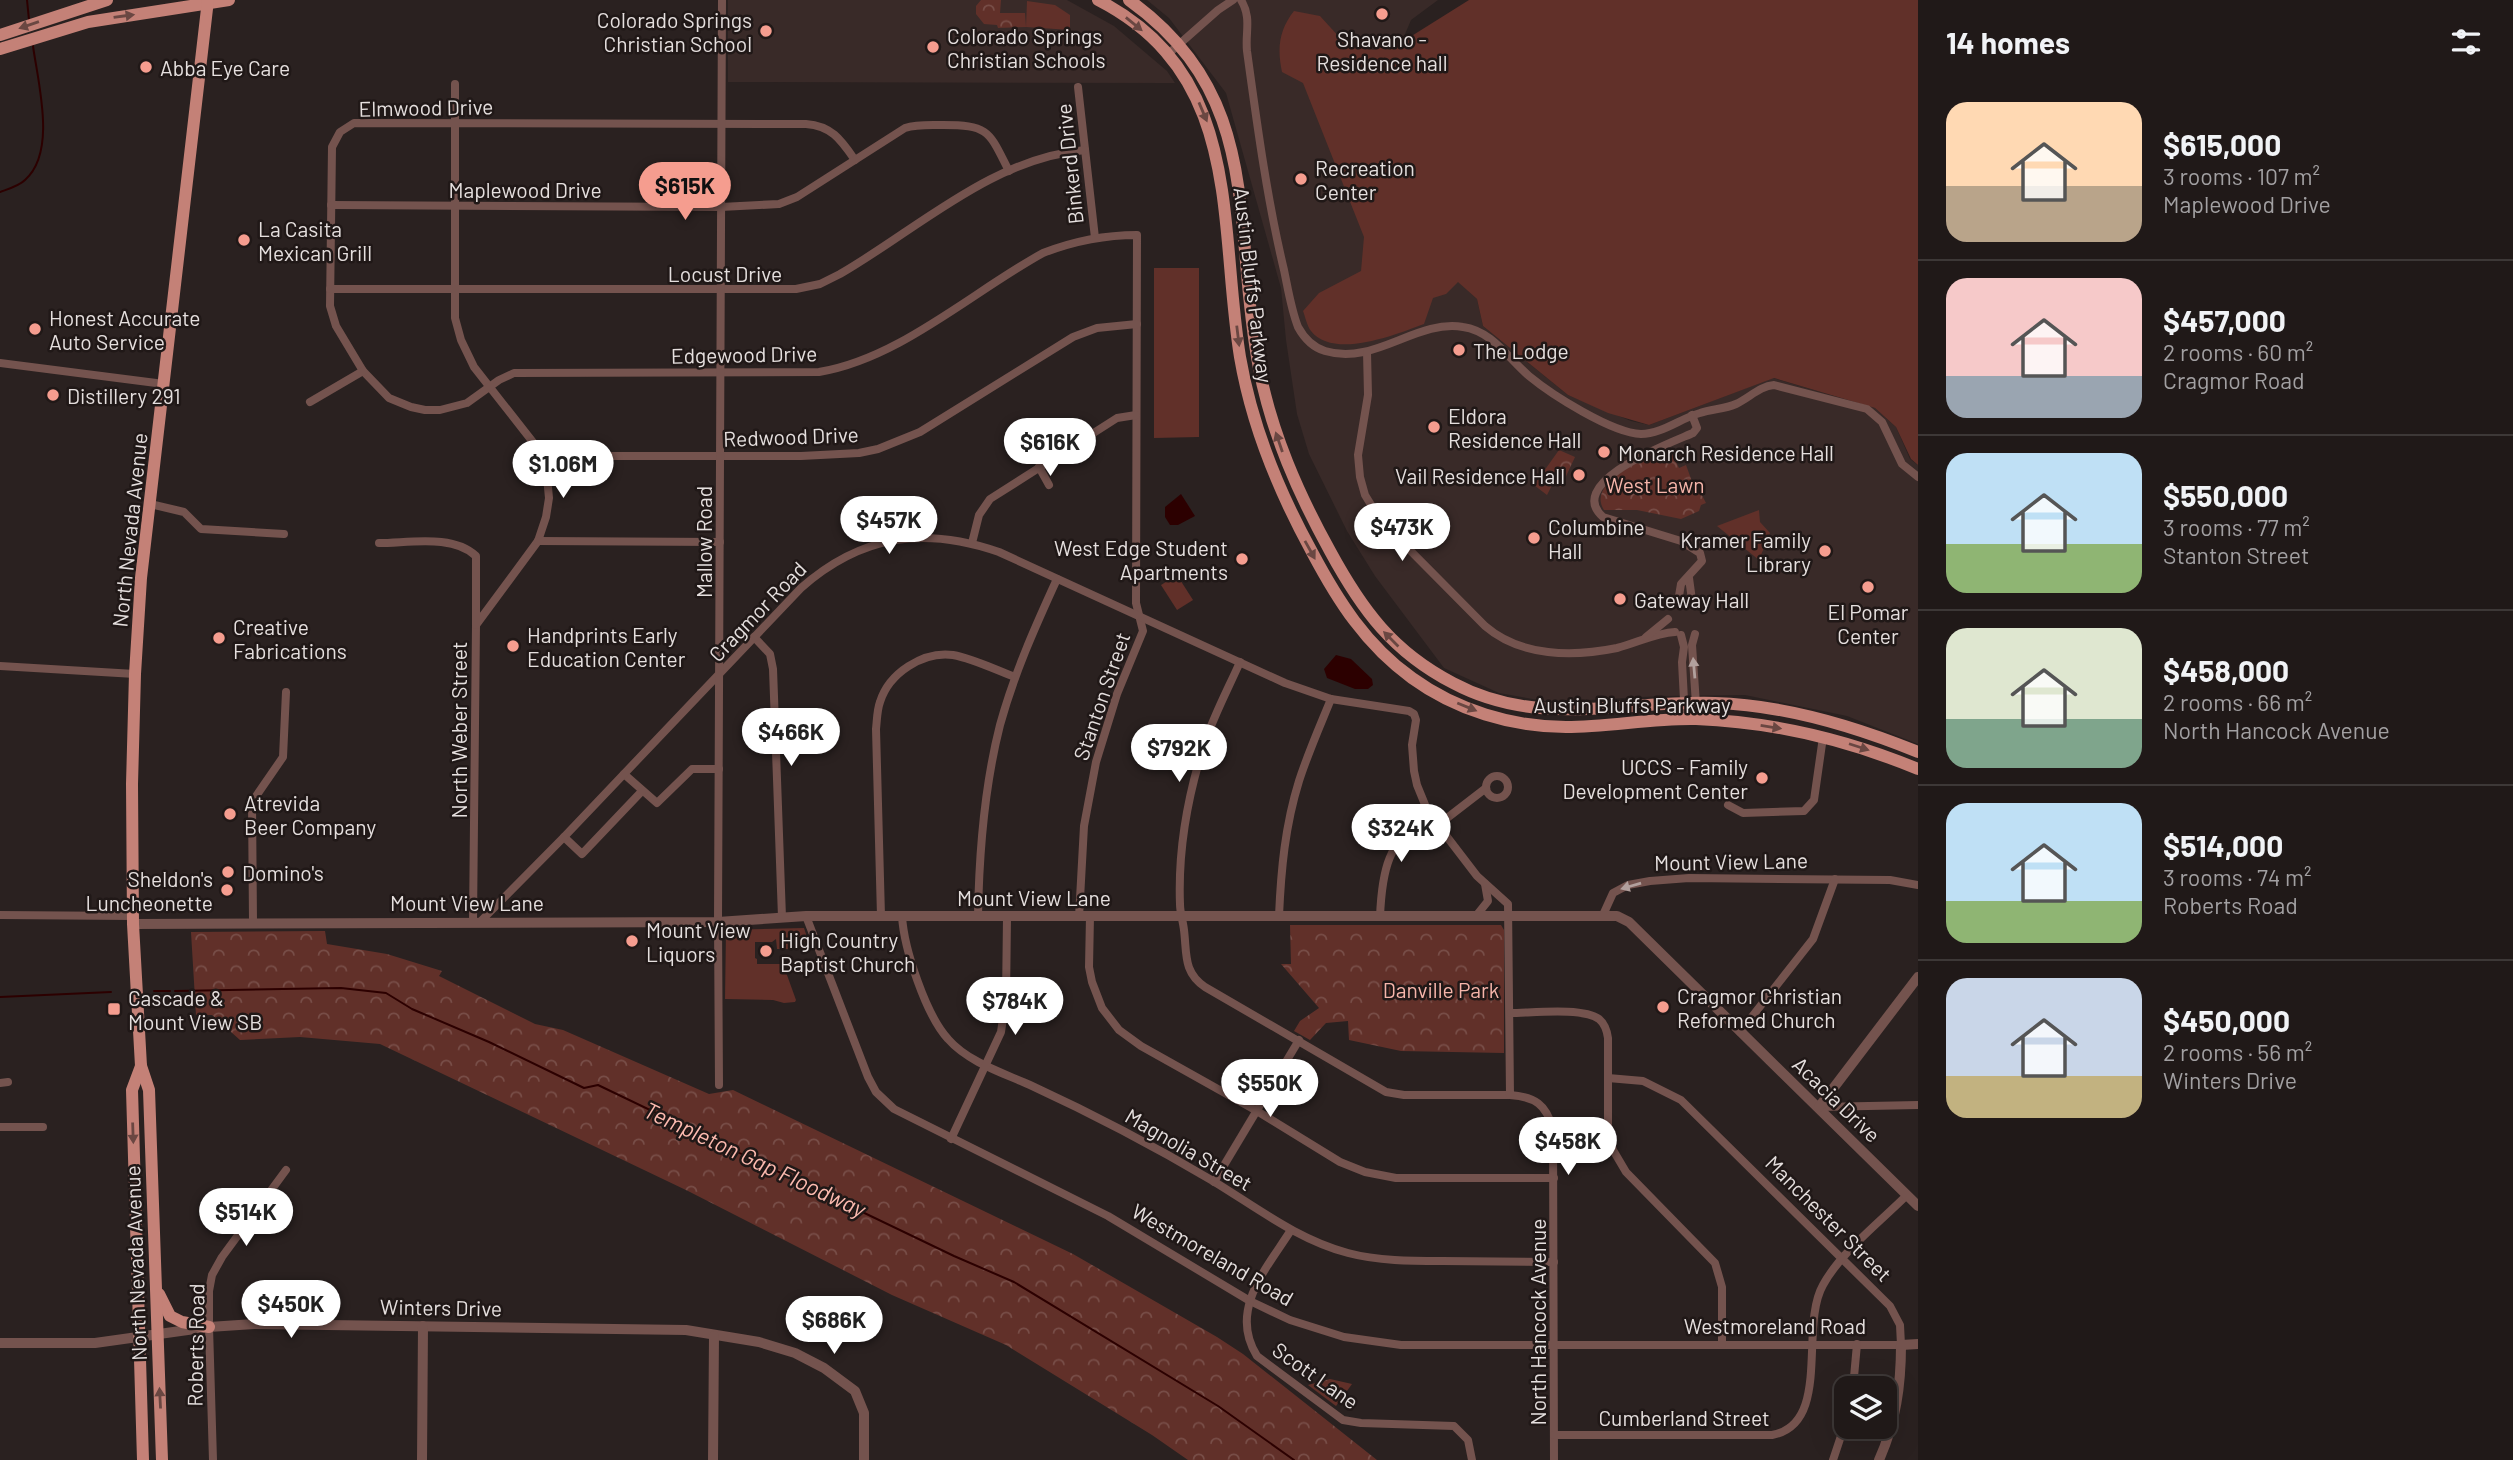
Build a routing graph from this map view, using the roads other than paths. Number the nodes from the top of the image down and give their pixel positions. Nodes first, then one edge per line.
1 (107, 0) edge
2 (229, 0) edge
3 (722, 0) edge
4 (1097, 0) edge
5 (1129, 0) edge
6 (1233, 0) edge
7 (1241, 0) edge
8 (208, 2) edge
9 (1, 35) edge
10 (1179, 43) junction
11 (2, 49) edge
12 (1167, 55) junction
13 (455, 84) dead end
14 (1078, 87) dead end
15 (454, 123) junction
16 (721, 124) junction
17 (1085, 150) junction
18 (855, 160) junction
19 (1009, 171) junction
20 (331, 205) junction
21 (454, 206) junction
22 (721, 207) junction
23 (1137, 235) joint
24 (1095, 237) junction
25 (330, 289) junction
26 (454, 289) junction
27 (720, 291) junction
28 (1137, 324) junction
29 (1367, 352) junction
30 (0, 363) edge
31 (363, 371) junction
32 (721, 373) junction
33 (163, 384) junction
34 (491, 386) junction
35 (310, 402) dead end
36 (1136, 415) junction
37 (1692, 415) junction
38 (540, 456) junction
39 (720, 457) junction
40 (1039, 467) junction
41 (1918, 477) edge
42 (1049, 485) dead end
43 (150, 504) junction
44 (284, 534) dead end
45 (538, 541) junction
46 (720, 542) junction
47 (379, 543) dead end
48 (972, 543) junction
49 (1689, 578) junction
50 (1057, 579) junction
51 (1692, 600) dead end
52 (1678, 602) dead end
53 (1139, 616) junction
54 (1668, 619) dead end
55 (476, 625) junction
56 (1695, 634) dead end
57 (754, 636) junction
58 (1646, 638) junction
59 (1240, 662) junction
60 (0, 666) edge
61 (135, 674) junction
62 (720, 674) junction
63 (1015, 677) junction
64 (286, 692) dead end
65 (1331, 699) junction
66 (1691, 703) junction
67 (1691, 719) junction
68 (1823, 737) junction
69 (1918, 752) edge
70 (719, 769) junction
71 (1918, 769) edge
72 (624, 774) junction
73 (1486, 788) dead end
74 (642, 791) junction
75 (1728, 805) dead end
76 (1428, 812) junction
77 (1438, 825) junction
78 (564, 837) junction
79 (1835, 879) junction
80 (1485, 884) junction
81 (1918, 885) edge
82 (0, 915) edge
83 (1603, 915) junction
84 (806, 916) junction
85 (881, 916) junction
86 (902, 916) junction
87 (1279, 916) junction
88 (1476, 916) junction
89 (1509, 916) junction
90 (782, 917) junction
91 (978, 917) junction
92 (1007, 917) junction
93 (1084, 917) junction
94 (1182, 917) junction
95 (1380, 917) junction
96 (133, 920) junction
97 (253, 922) junction
98 (477, 922) junction
99 (718, 922) junction
100 (1918, 977) edge
101 (1511, 1013) junction
102 (1740, 1032) junction
103 (1299, 1040) junction
104 (986, 1065) junction
105 (141, 1066) junction
106 (1608, 1078) junction
107 (719, 1085) dead end
108 (1510, 1095) junction
109 (1918, 1105) edge
110 (1819, 1107) junction
111 (1257, 1111) junction
112 (0, 1127) edge
113 (43, 1127) dead end
114 (951, 1139) junction
115 (286, 1170) dead end
116 (1554, 1178) junction
117 (1214, 1182) junction
118 (1907, 1195) junction
119 (1918, 1206) edge
120 (1291, 1230) junction
121 (1843, 1259) junction
122 (1553, 1262) junction
123 (155, 1272) junction
124 (1250, 1301) junction
125 (423, 1326) junction
126 (209, 1327) junction
127 (157, 1335) junction
128 (714, 1336) junction
129 (140, 1337) junction
130 (0, 1343) edge
131 (1553, 1344) junction
132 (1722, 1344) junction
133 (1811, 1344) junction
134 (1857, 1344) junction
135 (1918, 1344) edge
136 (1901, 1345) junction
137 (1854, 1376) edge
138 (1554, 1435) junction
139 (1840, 1439) edge
140 (143, 1460) edge
141 (162, 1460) edge
142 (213, 1460) edge
143 (422, 1460) edge
144 (713, 1460) edge
145 (864, 1460) edge
146 (1472, 1460) edge
147 (1554, 1460) edge
148 (1833, 1460) edge
149 (1879, 1460) edge

1 -> 9 main road
2 - 8 main road
3 - 16 street, Mallow Road
4 -> 12 main road, Austin Bluffs Parkway
5 - 10 main road, Austin Bluffs Parkway
6 - 10 street
7 - 29 street
11 -> 8 main road
8 - 33 main road, North Nevada Avenue
10 - 12 street
66 -> 10 main road, Austin Bluffs Parkway
12 -> 67 main road, Austin Bluffs Parkway
13 - 15 street, North Weber Street
14 - 17 street, Binkerd Drive
15 - 16 street, Elmwood Drive
15 - 20 street, Elmwood Drive
15 - 21 street, North Weber Street
16 - 18 street, Elmwood Drive
16 - 22 street, Mallow Road
17 - 19 street, Locust Drive
17 - 24 street, Binkerd Drive
18 - 19 street, Maplewood Drive
18 - 22 street, Maplewood Drive
19 - 27 street, Locust Drive
20 - 21 street, Maplewood Drive
20 - 25 street, Elmwood Drive
21 - 22 street, Maplewood Drive
21 - 26 street, North Weber Street
22 - 27 street, Mallow Road
23 - 24 street, Edgewood Drive
23 - 28 street, Stanton Street
24 - 32 street, Edgewood Drive
25 - 26 street, Locust Drive
25 - 31 street, Elmwood Drive
26 - 27 street, Locust Drive
26 - 34 street, North Weber Street
27 - 32 street, Mallow Road
28 - 36 street, Stanton Street
28 - 39 street, Redwood Drive
29 - 37 street
29 - 58 street
30 - 33 street
31 - 34 street, Elmwood Drive
31 - 35 street
32 - 34 street, Edgewood Drive
32 - 39 street, Mallow Road
33 - 43 main road, North Nevada Avenue
34 - 38 street, North Weber Street
36 - 40 street
36 - 53 street, Stanton Street
37 - 41 street
37 - 49 street
38 - 39 street, Redwood Drive
38 - 45 street, North Weber Street
39 - 46 street, Mallow Road
40 - 42 street
40 - 48 street
43 - 44 street
43 - 61 main road, North Nevada Avenue
45 - 46 street
45 - 55 street, North Weber Street
46 - 62 street, Mallow Road
47 - 55 street
48 - 50 street, Cragmor Road
48 - 57 street, Cragmor Road
49 - 51 street
49 - 52 street
50 - 53 street, Cragmor Road
50 - 63 street
53 - 59 street, Cragmor Road
53 - 93 street, Stanton Street
54 - 58 street
55 - 98 street, North Weber Street
66 -> 56 street
57 - 62 street, Cragmor Road
57 - 90 street
58 - 66 street
59 - 65 street, Cragmor Road
59 - 94 street
60 - 61 street
61 - 96 main road, North Nevada Avenue
62 - 70 street, Mallow Road
62 - 72 street, Cragmor Road
63 - 85 street
63 - 91 street
64 - 97 street
65 - 76 street, Cragmor Road
65 - 87 street
66 - 67 street
66 - 69 main road, Austin Bluffs Parkway
67 -> 68 main road, Austin Bluffs Parkway
68 -> 71 main road, Austin Bluffs Parkway
68 - 75 street
70 - 74 street
70 - 99 street, Mallow Road
72 - 74 street
72 - 78 street, Cragmor Road
73 - 77 street
74 - 78 street
76 - 77 street
76 - 95 street
77 - 80 street
78 - 98 street, Cragmor Road
79 - 81 street, Mount View Lane
79 -> 83 street, Mount View Lane
79 - 102 street
80 - 88 street
80 - 89 street
82 - 96 street, Mount View Lane
83 - 89 street, Mount View Lane
83 - 102 street, Acacia Drive
84 - 85 street, Mount View Lane
84 - 90 street, Mount View Lane
84 - 114 street, Westmoreland Road
85 - 86 street, Mount View Lane
86 - 91 street, Mount View Lane
86 - 104 street, Magnolia Street
87 - 94 street, Mount View Lane
87 - 95 street, Mount View Lane
88 - 89 street, Mount View Lane
88 - 95 street, Mount View Lane
89 - 101 street
90 - 99 street, Mount View Lane
91 - 92 street, Mount View Lane
92 - 93 street, Mount View Lane
92 - 104 street
93 - 94 street, Mount View Lane
93 - 111 street, Stanton Street
94 - 103 street
96 - 97 street, Mount View Lane
96 - 105 main road, North Nevada Avenue
97 - 98 street, Mount View Lane
98 - 99 street, Mount View Lane
99 - 107 street, Mallow Road
100 - 110 street
101 - 106 street
101 - 108 street
102 - 110 street, Acacia Drive
103 - 108 street
103 - 111 street
104 - 114 street
104 - 117 street, Magnolia Street
105 - 123 main road, North Nevada Avenue
105 -> 129 main road, North Nevada Avenue
106 - 121 street, Manchester Street
106 - 132 street
108 - 116 street, North Hancock Avenue
109 - 110 street
110 - 118 street, Acacia Drive
111 - 116 street, Stanton Street
111 - 117 street
112 - 113 street
114 - 124 street, Westmoreland Road
115 - 126 street, Roberts Road
116 - 122 street, North Hancock Avenue
117 - 120 street, Magnolia Street
118 - 119 street, Acacia Drive
118 - 121 street, Cumberland Street
120 - 122 street, Magnolia Street
120 - 124 street, Scott Lane
121 - 133 street, Cumberland Street
121 - 136 street, Manchester Street
122 - 131 street, North Hancock Avenue
123 - 126 main road
123 - 127 main road, North Nevada Avenue
124 - 131 street, Westmoreland Road
124 - 146 street, Scott Lane
125 - 126 street, Winters Drive
125 - 128 street, Winters Drive
125 - 143 street
126 - 127 street, Winters Drive
126 - 142 street, Roberts Road
127 - 129 street, Winters Drive
141 -> 127 main road, North Nevada Avenue
128 - 144 street
128 - 145 street, Winters Drive
129 - 130 street, Winters Drive
129 - 140 main road, North Nevada Avenue
131 - 132 street, Westmoreland Road
131 - 138 street, North Hancock Avenue
132 - 133 street, Westmoreland Road
133 - 134 street, Westmoreland Road
133 - 138 street, Cumberland Street
134 - 136 street, Westmoreland Road
134 - 137 street
135 - 136 street, Westmoreland Road
136 - 149 street, Manchester Street
138 - 147 street, North Hancock Avenue
139 - 148 street

